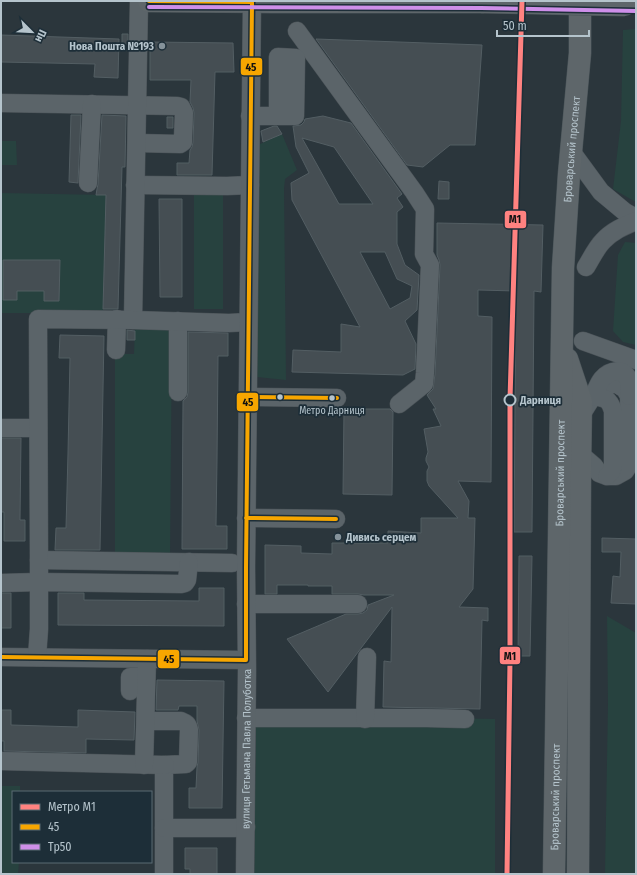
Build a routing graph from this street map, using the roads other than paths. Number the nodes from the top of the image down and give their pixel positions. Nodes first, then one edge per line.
1 (139, 1) edge
2 (149, 1) edge
3 (580, 1) edge
4 (252, 2) edge
5 (631, 5) edge
6 (297, 31) dead end
7 (1, 103) edge
8 (92, 104) junction
9 (138, 104) junction
10 (250, 116) junction
11 (287, 116) dead end
12 (137, 143) junction
13 (571, 151) junction
14 (88, 183) dead end
15 (135, 184) junction
16 (250, 185) junction
17 (636, 218) edge
18 (636, 221) edge
19 (586, 268) dead end
20 (125, 320) junction
21 (178, 321) junction
22 (248, 322) junction
23 (583, 340) dead end
24 (562, 343) junction
25 (116, 350) dead end
26 (636, 360) edge
27 (178, 392) dead end
28 (248, 398) junction
29 (337, 398) dead end
30 (399, 404) dead end
31 (585, 404) junction
32 (1, 428) edge
33 (38, 428) junction
34 (580, 454) junction
35 (607, 476) junction
36 (246, 518) junction
37 (336, 519) dead end
38 (39, 560) junction
39 (189, 562) junction
40 (232, 563) dead end
41 (39, 582) junction
42 (1, 583) edge
43 (246, 604) junction
44 (358, 604) dead end
45 (1, 657) edge
46 (37, 657) junction
47 (367, 657) dead end
48 (147, 659) junction
49 (246, 660) junction
50 (146, 677) junction
51 (130, 691) dead end
52 (246, 718) junction
53 (365, 719) junction
54 (465, 719) dead end
55 (146, 721) junction
56 (1, 761) edge
57 (144, 765) junction
58 (164, 765) junction
59 (246, 826) junction
60 (164, 828) junction
61 (164, 874) edge
62 (245, 874) edge
63 (554, 874) edge
64 (578, 874) edge

1 - 9 street
2 - 4 main road
3 - 13 main road, Броварський проспект
4 - 5 main road, bridge
4 - 10 street, вулиця Гетьмана Павла Полуботка
6 - 30 street
7 - 8 street
8 - 9 street
8 - 14 street
9 - 12 street
9 - 12 street
10 - 11 street
10 - 16 street, вулиця Гетьмана Павла Полуботка
12 - 15 street
13 - 17 street
13 - 24 main road, Броварський проспект
15 - 16 street
15 - 20 street
16 - 22 street, вулиця Гетьмана Павла Полуботка
18 - 19 street
20 - 21 street
20 - 25 street
20 - 33 street
21 - 22 street
21 - 27 street
22 - 28 street, вулиця Гетьмана Павла Полуботка
23 - 26 street
24 - 31 main road, Броварський проспект
24 - 63 main road, Броварський проспект
28 - 29 street
28 - 36 street, вулиця Гетьмана Павла Полуботка
31 - 34 main road, Броварський проспект
31 - 35 street
31 - 35 street
32 - 33 street
33 - 38 street
34 - 35 street
34 - 64 main road, Броварський проспект
36 - 37 street
36 - 43 street, вулиця Гетьмана Павла Полуботка
38 - 39 street
38 - 41 street
39 - 40 street
39 - 41 street
41 - 42 street
41 - 46 street
43 - 44 street
43 - 49 street, вулиця Гетьмана Павла Полуботка
45 - 46 street
46 - 48 street
47 - 53 street
48 - 49 street
48 - 50 street
49 - 52 street, вулиця Гетьмана Павла Полуботка
50 - 51 street
50 - 55 street
52 - 53 street
52 - 59 street, вулиця Гетьмана Павла Полуботка
53 - 54 street
55 - 57 street
55 - 58 street
56 - 57 street
57 - 58 street
58 - 60 street
59 - 60 street
59 - 62 street, вулиця Гетьмана Павла Полуботка
60 - 61 street

